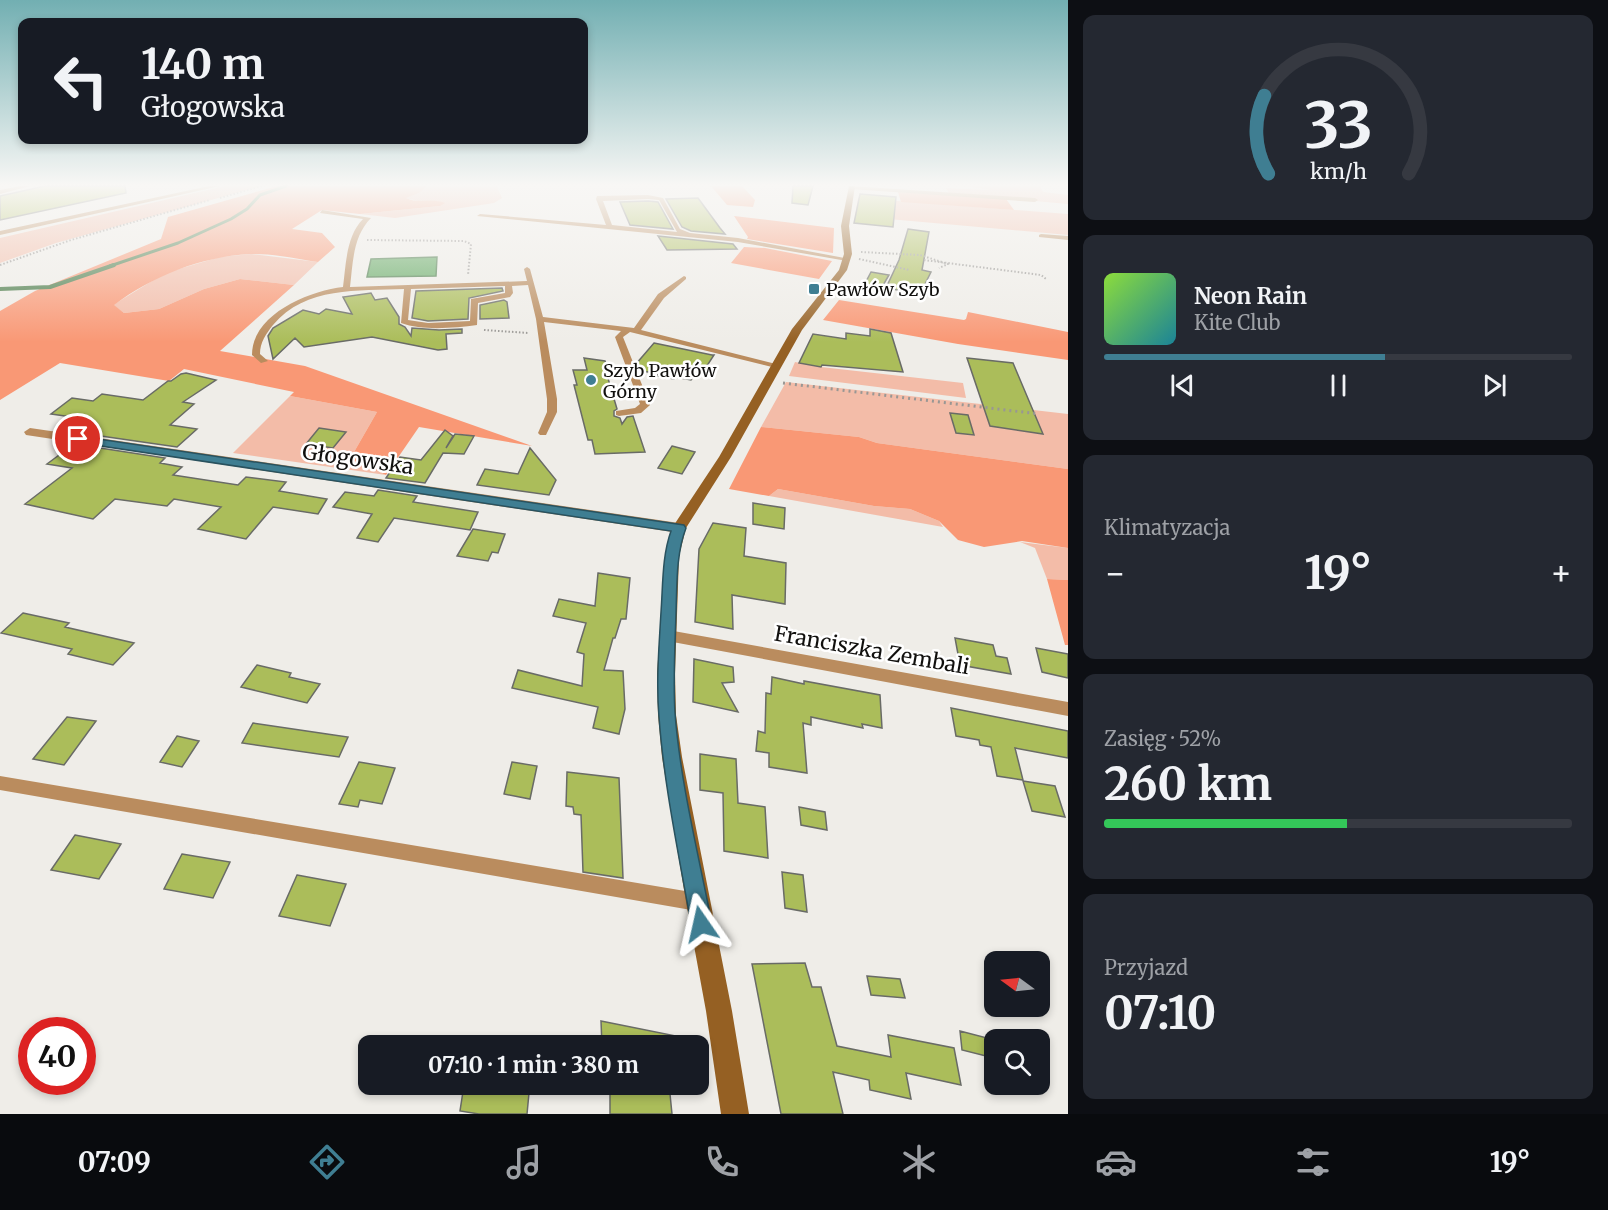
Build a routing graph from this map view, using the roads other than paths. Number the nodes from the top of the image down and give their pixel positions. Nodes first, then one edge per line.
1 (356, 238) edge
2 (714, 238) edge
3 (850, 238) edge
4 (853, 256) junction
5 (528, 269) dead end
6 (684, 278) dead end
7 (531, 283) junction
8 (508, 284) junction
9 (408, 287) junction
10 (346, 289) junction
11 (540, 319) junction
12 (632, 330) junction
13 (264, 361) dead end
14 (777, 365) junction
15 (619, 413) dead end
16 (30, 432) dead end
17 (543, 433) dead end
18 (679, 528) junction
19 (668, 636) junction
20 (1068, 709) edge
21 (0, 783) edge
22 (697, 902) junction
23 (735, 1114) edge

1 - 10 lane
2 - 4 lane
3 - 4 street
4 - 14 street
5 - 7 lane
6 - 12 lane
7 - 8 lane
7 - 11 lane
8 - 9 lane
8 - 9 lane
9 - 10 lane
10 - 13 lane
11 - 12 lane
11 - 17 lane
12 - 14 lane
12 - 15 lane
14 - 18 street
16 - 18 street, Głogowska
18 - 19 street
19 - 20 street, Franciszka Zembali
19 - 22 street
21 - 22 lane
22 - 23 street

